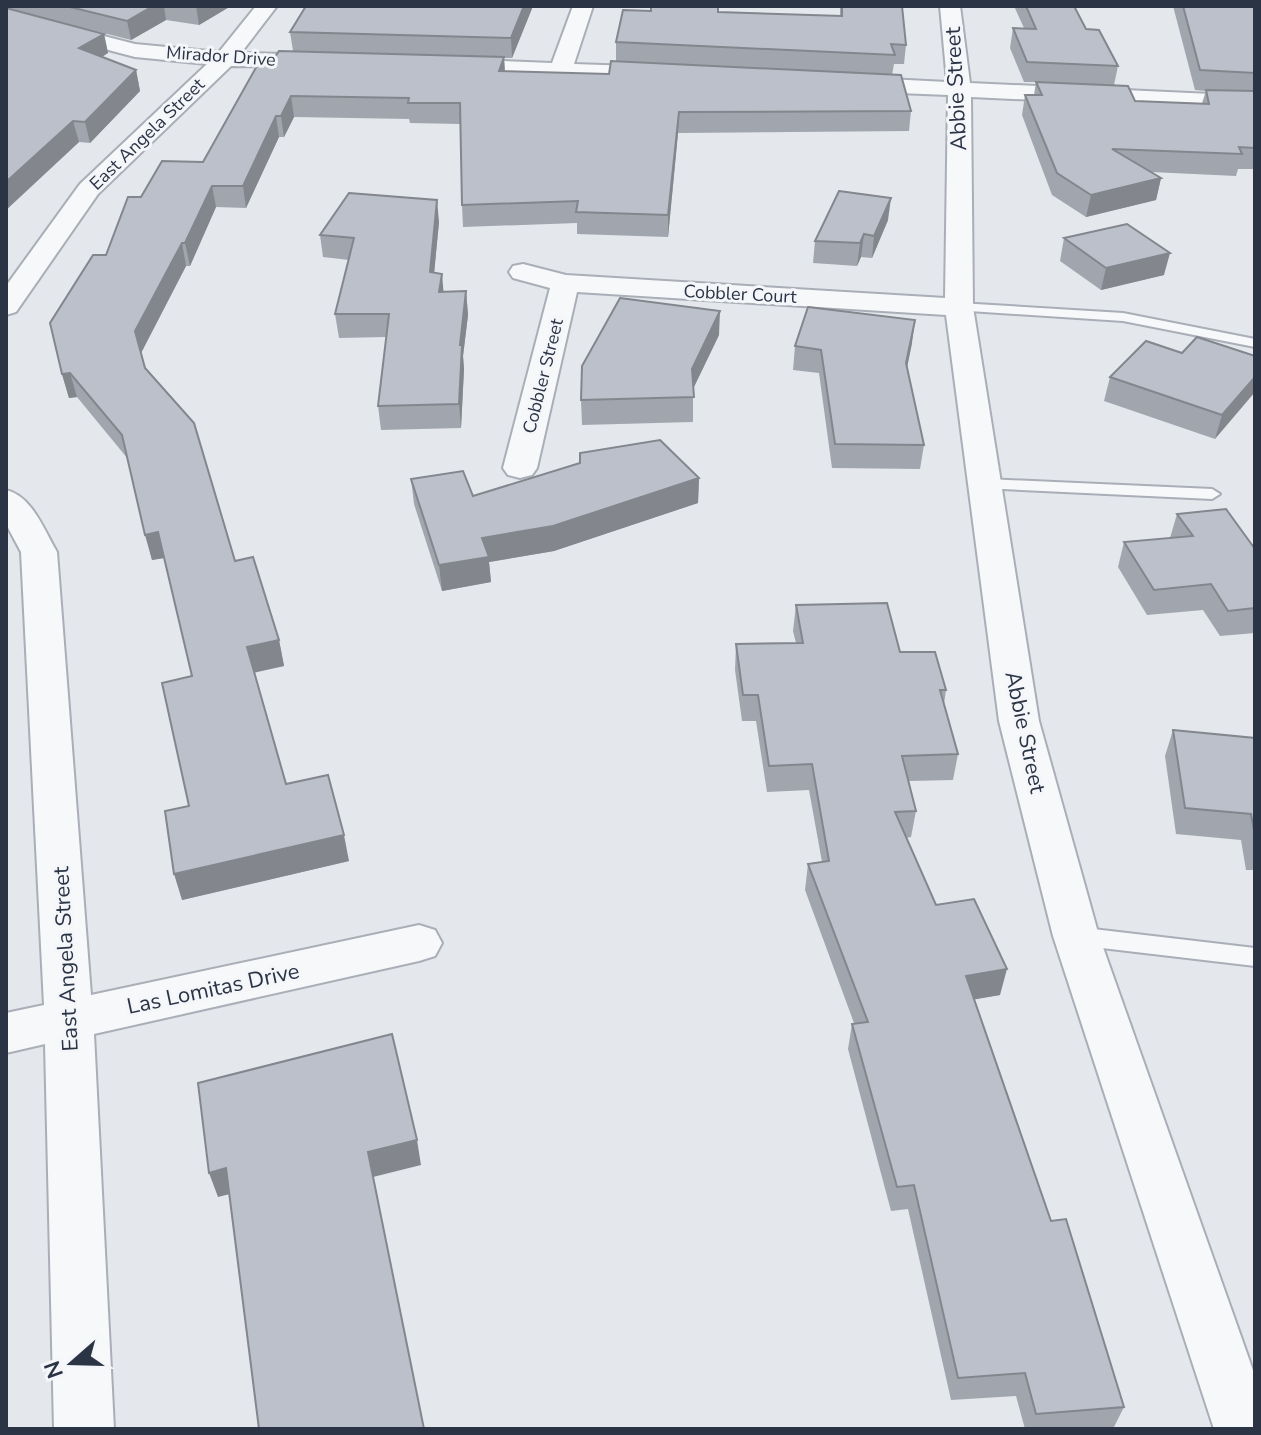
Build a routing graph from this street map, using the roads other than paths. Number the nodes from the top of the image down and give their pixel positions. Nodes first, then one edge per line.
1 (267, 6) edge
2 (583, 6) edge
3 (950, 6) edge
4 (6, 17) edge
5 (225, 59) junction
6 (347, 62) edge
7 (424, 65) edge
8 (561, 69) junction
9 (689, 76) edge
10 (832, 83) edge
11 (959, 90) junction
12 (1255, 103) edge
13 (523, 272) dead end
14 (565, 283) junction
15 (6, 306) edge
16 (959, 307) junction
17 (1255, 343) edge
18 (520, 468) dead end
19 (987, 484) junction
20 (1212, 494) dead end
21 (6, 500) edge
22 (1076, 936) junction
23 (419, 943) dead end
24 (1255, 957) edge
25 (69, 1019) junction
26 (6, 1033) edge
27 (84, 1429) edge
28 (1244, 1429) edge

1 - 5 street, East Angela Street
2 - 8 street
3 - 11 street, Abbie Street
4 - 5 street, Mirador Drive
5 - 6 street, Mirador Drive
5 - 15 street, East Angela Street
7 - 8 street
8 - 9 street
10 - 11 street
11 - 12 street
11 - 16 street, Abbie Street
13 - 14 street, Cobbler Court
14 - 16 street, Cobbler Court
14 - 18 street, Cobbler Street
16 - 17 lane
16 - 19 street, Abbie Street
19 - 20 lane
19 - 22 street, Abbie Street
21 - 25 street, East Angela Street
22 - 24 lane
22 - 28 street, Abbie Street
23 - 25 street, Las Lomitas Drive
25 - 26 street, Las Lomitas Drive
25 - 27 street, East Angela Street

